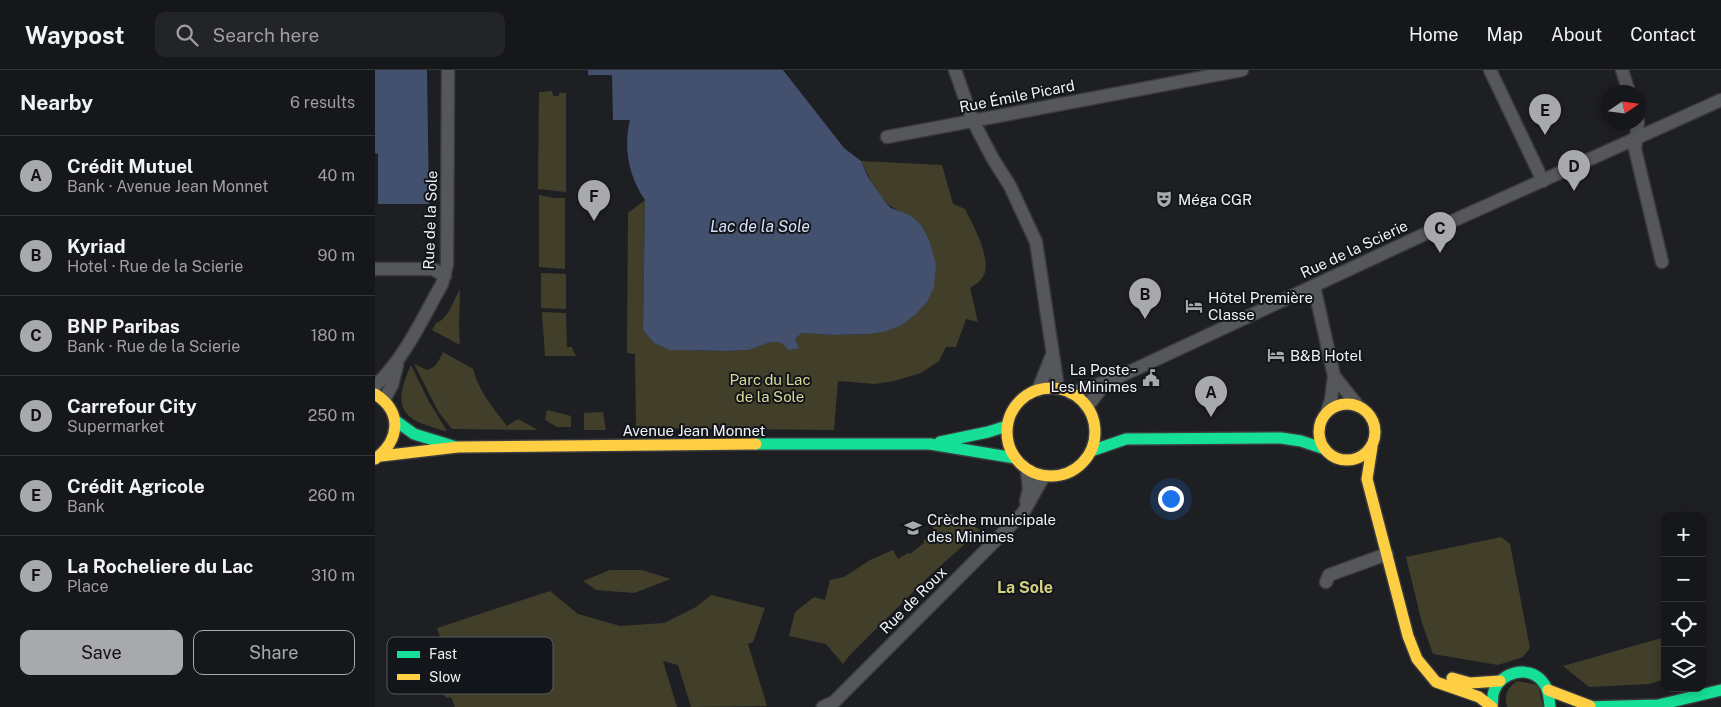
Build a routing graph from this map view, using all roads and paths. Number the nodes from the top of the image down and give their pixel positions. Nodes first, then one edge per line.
1 (448, 70) edge
2 (955, 70) edge
3 (1242, 70) edge
4 (1490, 70) edge
5 (1622, 70) edge
6 (1214, 72) edge
7 (1627, 85) edge
8 (1721, 100) edge
9 (973, 121) junction
10 (1638, 130) edge
11 (887, 137) dead end
12 (1637, 138) junction
13 (1543, 181) junction
14 (1662, 262) dead end
15 (375, 269) edge
16 (445, 276) junction
17 (1314, 286) junction
18 (1052, 355) junction
19 (399, 359) junction
20 (1334, 376) junction
21 (1112, 380) junction
22 (375, 386) edge
23 (1058, 388) junction
24 (1038, 390) junction
25 (1071, 393) junction
26 (380, 397) edge
27 (1358, 406) junction
28 (1087, 407) junction
29 (1327, 412) junction
30 (396, 421) junction
31 (1320, 424) junction
32 (1007, 426) junction
33 (1095, 426) junction
34 (1281, 438) junction
35 (1126, 439) junction
36 (930, 444) junction
37 (458, 447) junction
38 (1372, 447) junction
39 (1325, 449) junction
40 (1091, 451) junction
41 (378, 457) edge
42 (1015, 458) junction
43 (1337, 459) junction
44 (1027, 470) junction
45 (1044, 476) junction
46 (1373, 502) junction
47 (1023, 513) junction
48 (1387, 554) junction
49 (1325, 582) dead end
50 (1422, 665) junction
51 (1500, 681) junction
52 (1549, 690) junction
53 (1721, 690) edge
54 (1588, 706) edge
55 (823, 707) edge
56 (1492, 707) edge
57 (1550, 707) edge

1 - 16 street, Rue de la Sole
2 - 9 street
3 - 6 street, Rue Émile Picard
4 - 13 street
5 - 7 street
6 - 9 street, Rue Émile Picard
8 - 12 street, Rue de la Scierie
9 - 11 street, Rue Émile Picard
9 - 18 street
10 - 12 street
12 - 13 street, Rue de la Scierie
12 - 14 street
13 - 17 street, Rue de la Scierie
15 - 16 street
16 - 19 street, Rue de la Sole
17 - 20 street
17 - 21 street, Rue de la Scierie
18 - 23 street
18 - 24 street
19 - 22 street, Rue de la Sole
19 - 26 street, Rue de la Sole
20 - 27 street
20 - 29 street
21 - 25 street, Rue de la Scierie
21 - 28 street, Rue de la Scierie
23 - 24 street
23 - 25 street
24 - 32 street
25 - 28 street
26 - 30 street
27 - 29 street
27 - 38 street
28 - 33 street
29 - 31 street
30 - 37 street, Avenue Jean Monnet
30 - 41 street
31 - 34 street
31 - 39 street
32 - 36 street, Avenue Jean Monnet
32 - 42 street
33 - 35 street
33 - 40 street
34 - 35 street
34 - 39 street
35 - 40 street
36 - 37 street, Avenue Jean Monnet
36 - 42 street, Avenue Jean Monnet
37 - 41 street, Avenue Jean Monnet
38 - 43 street
38 - 46 street
39 - 43 street
40 - 45 street
42 - 44 street
43 - 46 street
44 - 45 street
44 - 47 street
45 - 47 street, Rue de Roux
46 - 48 street
47 - 55 street, Rue de Roux
48 - 49 street
48 - 50 street
50 - 51 street
50 - 56 street
51 - 52 street
51 - 56 street
52 - 54 street
52 - 57 street
53 - 54 street

